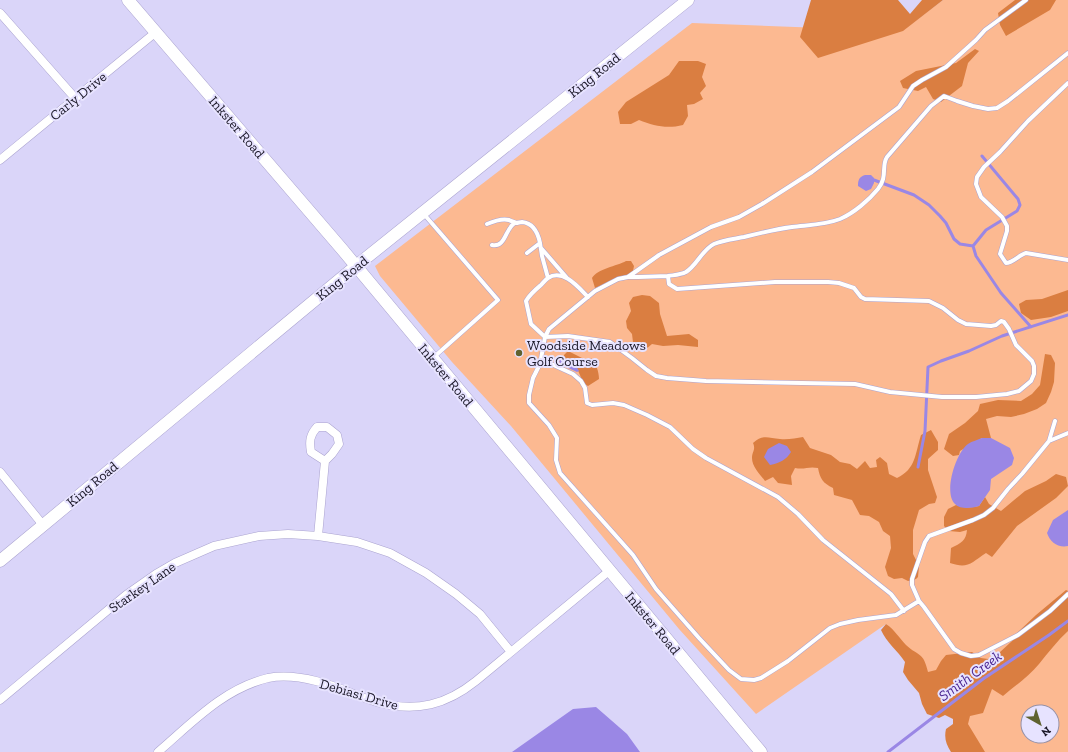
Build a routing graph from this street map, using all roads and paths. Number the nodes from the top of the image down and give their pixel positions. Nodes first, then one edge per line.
1 (128, 0) edge
2 (688, 0) edge
3 (1026, 0) edge
4 (0, 13) edge
5 (156, 32) junction
6 (1068, 53) edge
7 (1068, 83) edge
8 (75, 98) junction
9 (0, 160) edge
10 (422, 213) junction
11 (515, 223) junction
12 (487, 224) dead end
13 (540, 243) junction
14 (492, 245) dead end
15 (540, 248) junction
16 (527, 253) dead end
17 (1068, 260) edge
18 (356, 266) junction
19 (668, 276) junction
20 (628, 277) junction
21 (548, 278) junction
22 (568, 279) junction
23 (588, 297) junction
24 (545, 337) junction
25 (432, 358) junction
26 (540, 364) junction
27 (1054, 421) dead end
28 (1068, 433) edge
29 (1049, 441) junction
30 (325, 461) dead end
31 (0, 472) edge
32 (43, 525) junction
33 (318, 536) junction
34 (0, 561) edge
35 (609, 570) junction
36 (1068, 594) edge
37 (919, 601) junction
38 (904, 611) junction
39 (511, 652) junction
40 (0, 700) edge
41 (158, 752) edge
42 (761, 752) edge

1 - 5 street, Inkster Road
2 - 10 street, King Road
3 - 20 lane
4 - 8 street
5 - 8 street, Carly Drive
5 - 18 street, Inkster Road
6 - 19 lane
7 - 17 lane
8 - 9 street, Carly Drive
10 - 18 street, King Road
10 - 25 lane
11 - 12 lane
11 - 13 lane
11 - 14 lane
13 - 15 lane
13 - 16 lane
15 - 21 lane
15 - 22 lane
18 - 25 street, Inkster Road
18 - 32 street, King Road
19 - 20 lane
19 - 24 lane
20 - 23 lane
21 - 22 lane
21 - 24 lane
22 - 23 lane
23 - 24 lane
24 - 26 lane
25 - 35 street, Inkster Road
26 - 38 lane
26 - 38 lane
27 - 29 lane
28 - 29 lane
29 - 37 lane
30 - 33 street
31 - 32 street
32 - 34 street, King Road
33 - 39 street, Starkey Lane
33 - 40 street, Starkey Lane
35 - 39 street, Debiasi Drive
35 - 42 street, Inkster Road
36 - 37 lane
37 - 38 lane
39 - 41 street, Debiasi Drive

